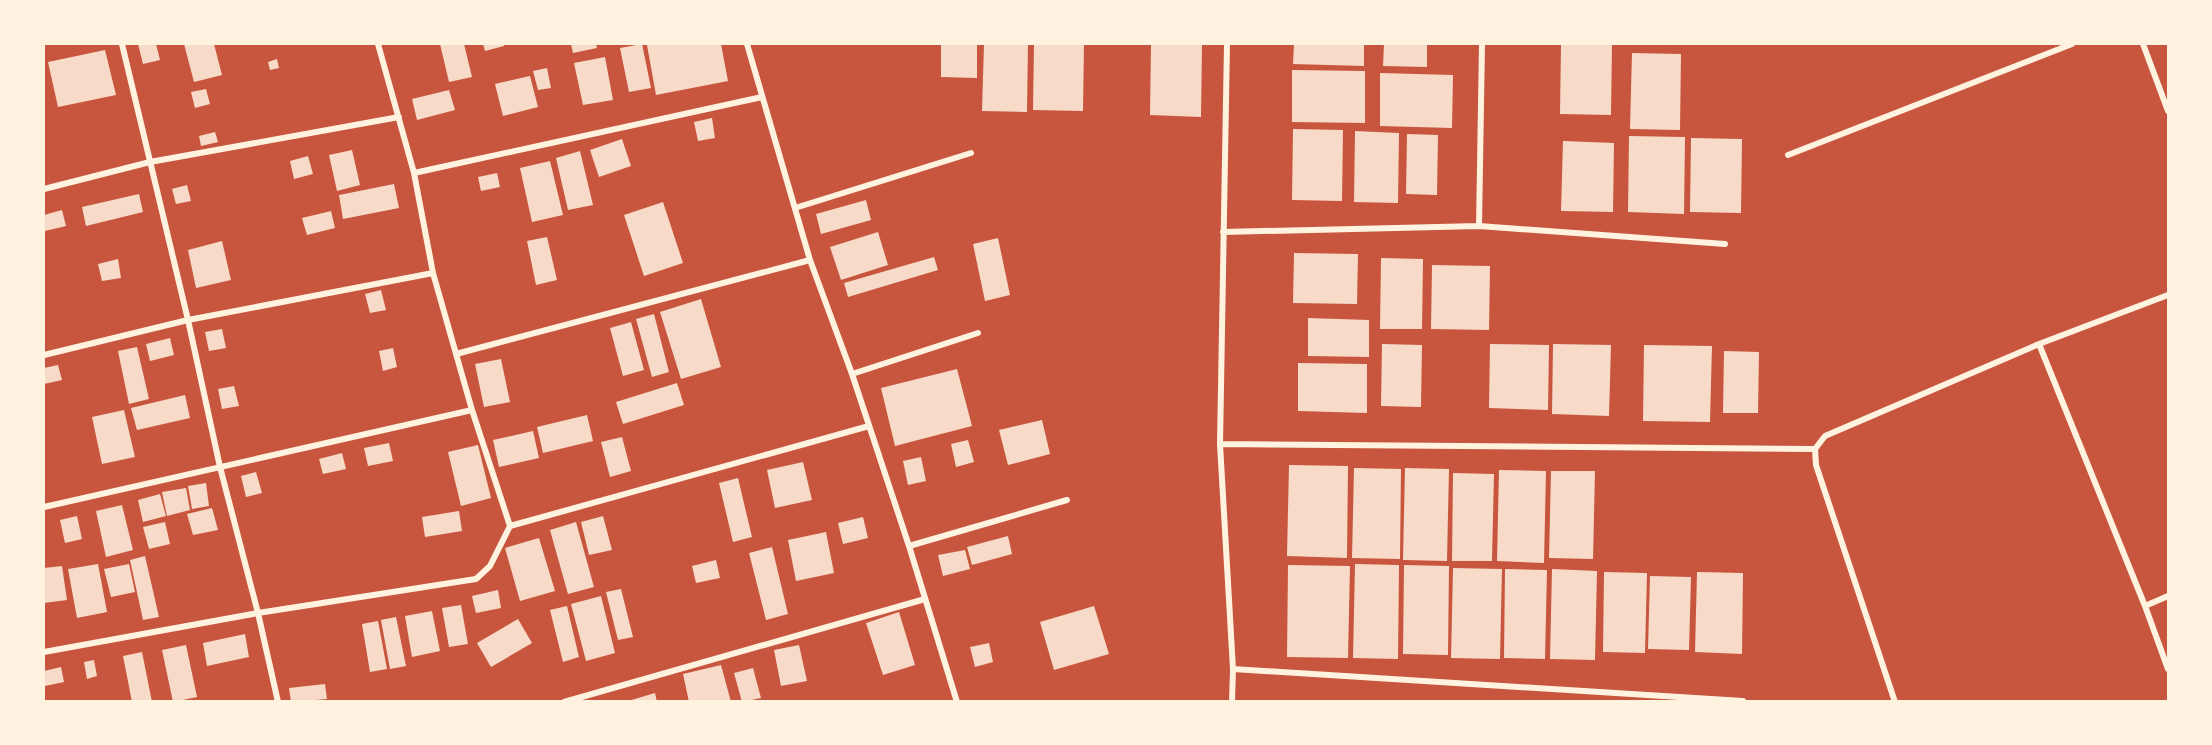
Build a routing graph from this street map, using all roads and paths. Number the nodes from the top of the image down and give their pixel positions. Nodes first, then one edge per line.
1 (122, 44) edge
2 (378, 44) edge
3 (747, 44) edge
4 (1227, 44) edge
5 (1482, 44) edge
6 (2072, 44) edge
7 (2142, 44) edge
8 (762, 97) junction
9 (2169, 111) edge
10 (399, 117) junction
11 (971, 153) dead end
12 (1788, 155) dead end
13 (150, 162) junction
14 (414, 173) junction
15 (44, 189) edge
16 (795, 208) junction
17 (1479, 226) junction
18 (1223, 232) junction
19 (1725, 244) dead end
20 (810, 260) junction
21 (433, 273) junction
22 (2169, 295) edge
23 (188, 320) junction
24 (978, 333) dead end
25 (2039, 344) junction
26 (456, 354) junction
27 (44, 356) edge
28 (852, 374) junction
29 (472, 410) junction
30 (868, 426) junction
31 (1220, 444) junction
32 (1815, 448) junction
33 (220, 467) junction
34 (1067, 500) dead end
35 (44, 507) edge
36 (510, 526) junction
37 (909, 546) junction
38 (2169, 596) edge
39 (926, 598) junction
40 (2145, 606) junction
41 (258, 613) junction
42 (44, 652) edge
43 (1233, 669) junction
44 (2169, 669) edge
45 (1743, 701) edge
46 (279, 702) edge
47 (564, 702) edge
48 (957, 702) edge
49 (1232, 702) edge
50 (1895, 702) edge

1 - 13 street
2 - 10 street
3 - 8 street
4 - 18 street
5 - 17 street
6 - 12 street
7 - 9 street
8 - 14 street
8 - 16 street
10 - 13 street
10 - 14 street
11 - 16 street
13 - 15 street
13 - 23 street
14 - 21 street
16 - 20 street
17 - 18 street
17 - 19 street
18 - 31 street
20 - 26 street
20 - 28 street
21 - 23 street
21 - 26 street
22 - 25 street
23 - 27 street
23 - 33 street
24 - 28 street
25 - 32 street
25 - 40 street
26 - 29 street
28 - 30 street
29 - 33 street
29 - 36 street
30 - 36 street
30 - 37 street
31 - 32 street
31 - 43 street
32 - 50 street
33 - 35 street
33 - 41 street
34 - 37 street
36 - 41 street
37 - 39 street
38 - 40 street
39 - 47 street
39 - 48 street
40 - 44 street
41 - 42 street
41 - 46 street
43 - 45 street
43 - 49 street

